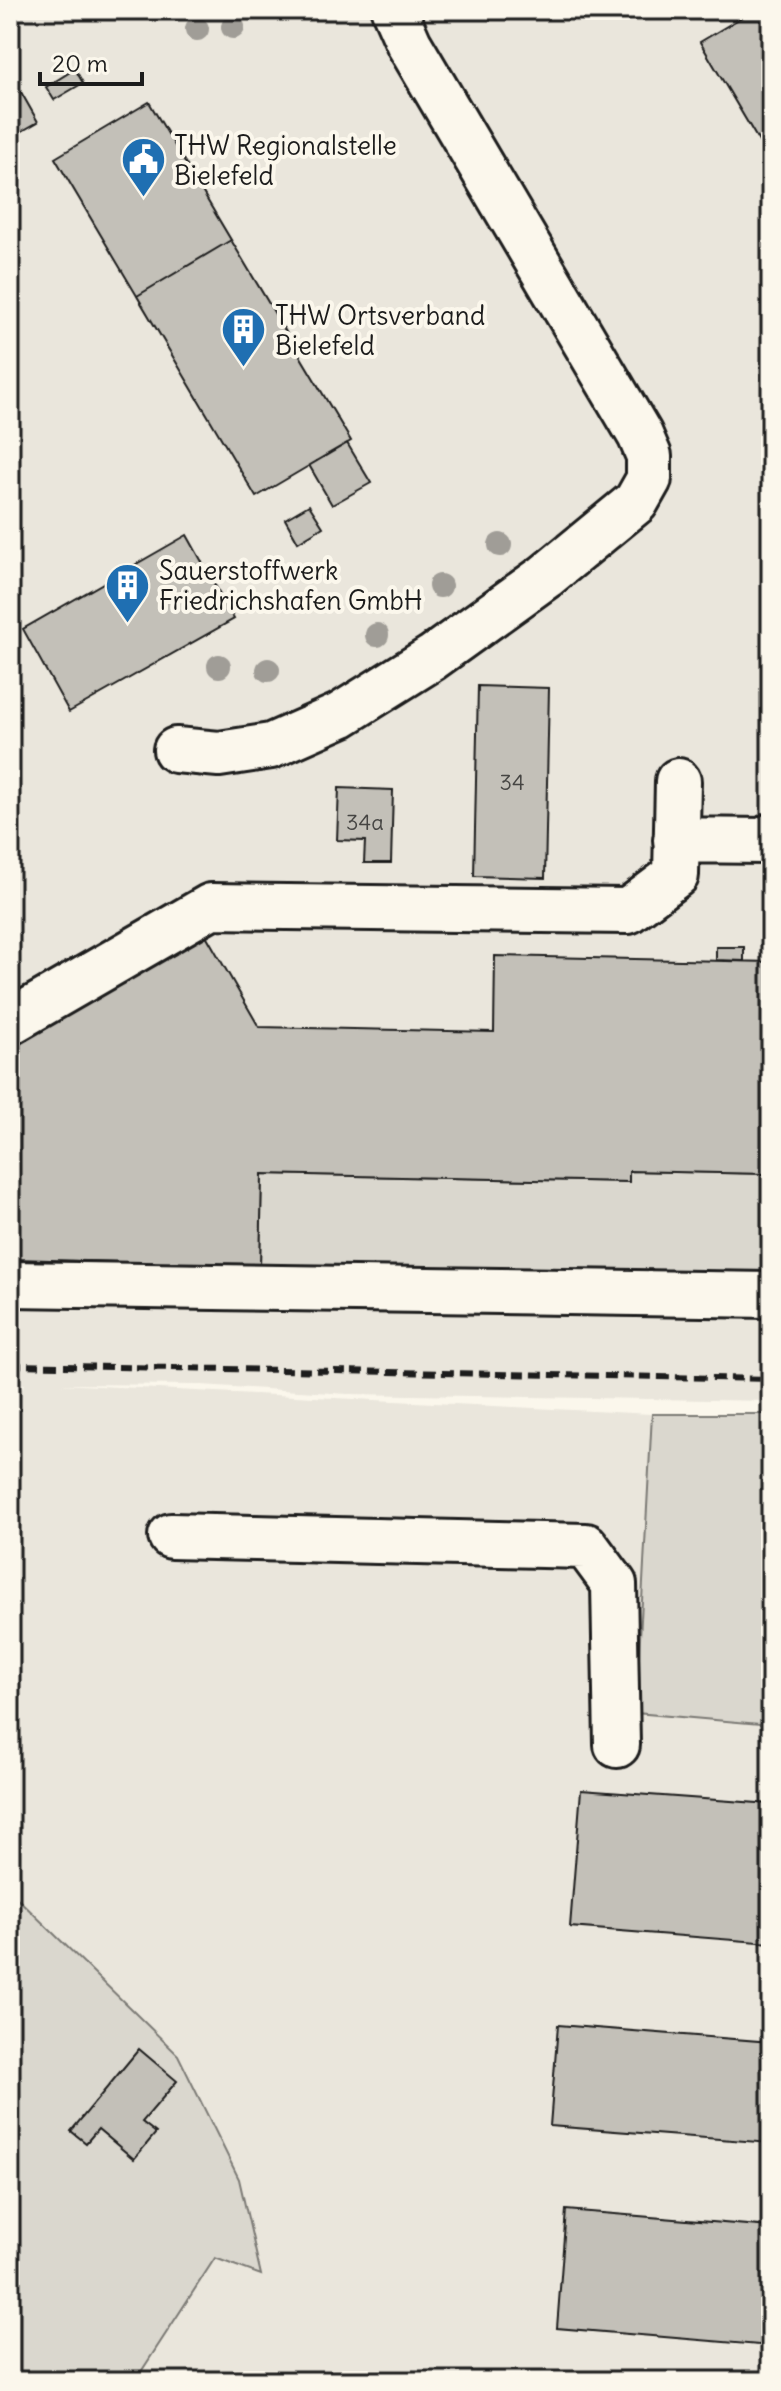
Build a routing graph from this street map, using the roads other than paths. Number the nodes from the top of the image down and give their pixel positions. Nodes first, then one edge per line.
1 (394, 10) edge
2 (176, 750) dead end
3 (678, 781) dead end
4 (771, 836) edge
5 (676, 840) junction
6 (10, 1022) edge
7 (10, 1284) edge
8 (771, 1295) edge
9 (171, 1536) dead end
10 (617, 1745) dead end

1 - 2 lane
3 - 5 lane
4 - 5 lane
5 - 6 lane
7 - 8 lane
9 - 10 lane

